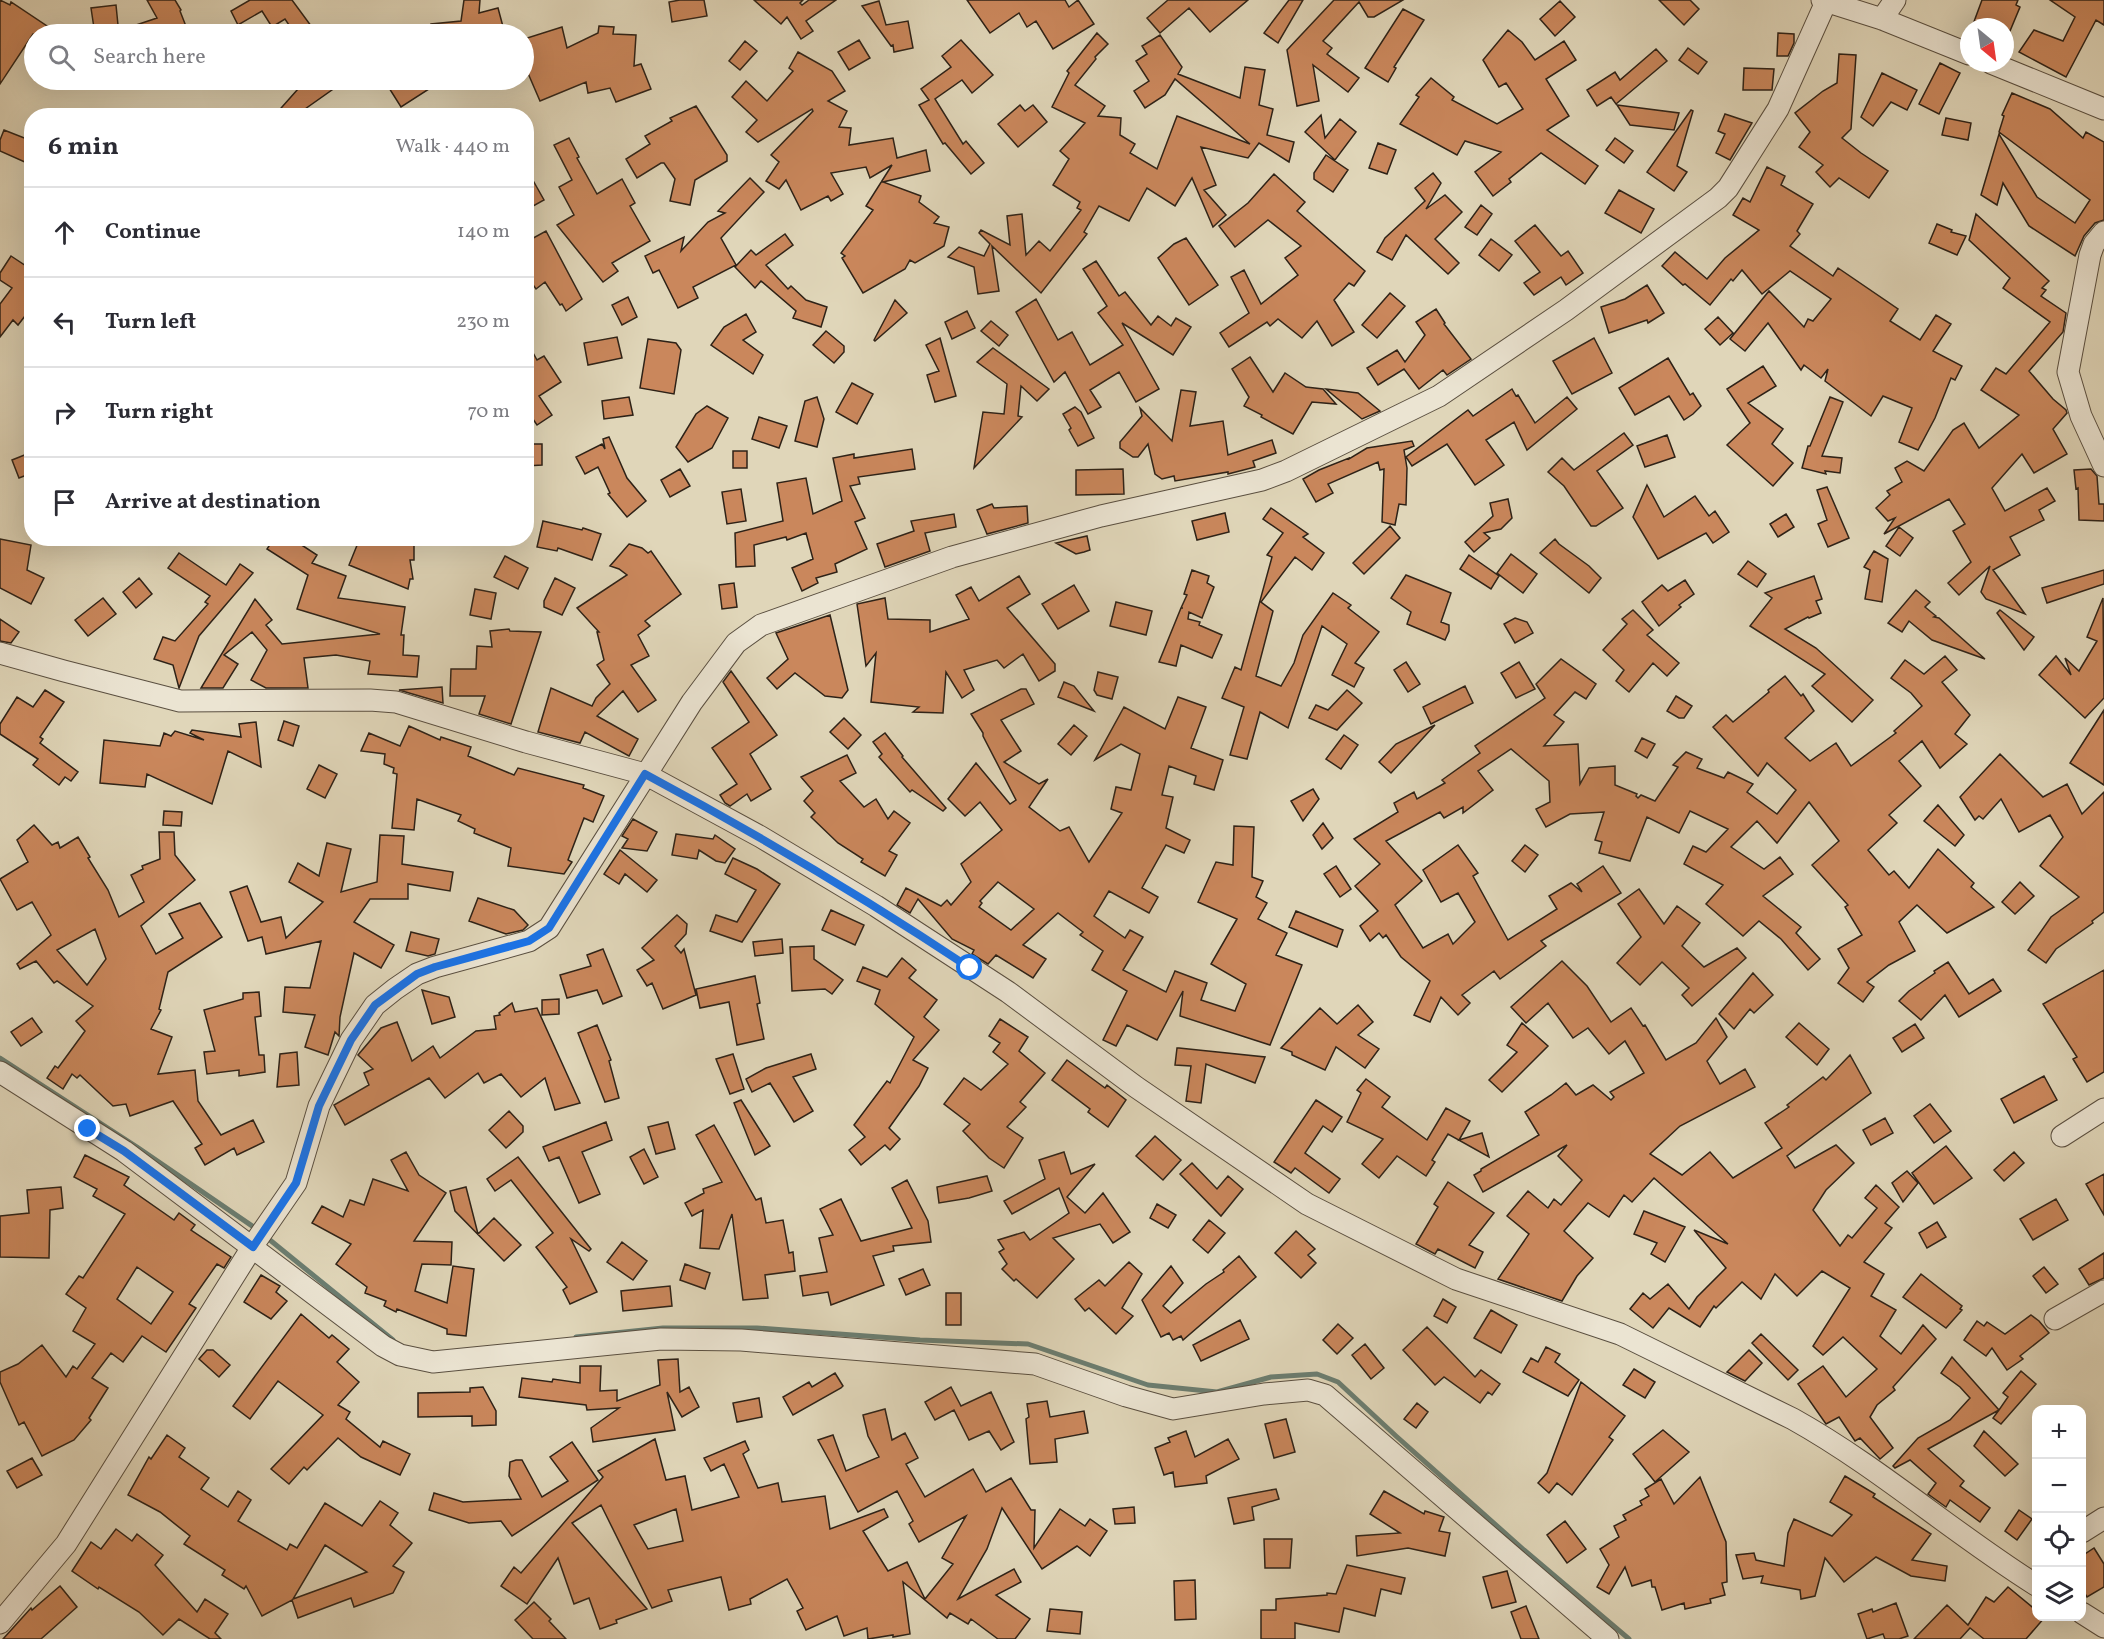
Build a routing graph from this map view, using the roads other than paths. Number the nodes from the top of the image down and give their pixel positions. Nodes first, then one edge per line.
1 (1895, 0) edge
2 (1824, 1) edge
3 (1882, 19) junction
4 (1960, 50) edge
5 (2014, 72) edge
6 (2103, 106) edge
7 (2104, 232) edge
8 (2104, 466) edge
9 (0, 652) edge
10 (645, 774) junction
11 (0, 1072) edge
12 (2104, 1109) edge
13 (2062, 1136) dead end
14 (255, 1244) junction
15 (2104, 1291) edge
16 (2055, 1319) dead end
17 (2104, 1518) edge
18 (2086, 1529) edge
19 (2032, 1564) edge
20 (2018, 1573) junction
21 (2032, 1582) edge
22 (2086, 1616) edge
23 (0, 1623) edge
24 (2104, 1627) edge
25 (1608, 1639) edge

1 - 3 street
2 - 3 street
2 - 10 street
3 - 4 street
5 - 6 street
7 - 8 street
9 - 10 street
10 - 14 street
10 - 20 street
11 - 14 street
12 - 13 street
14 - 23 street
14 - 25 street
15 - 16 street
17 - 18 street
19 - 20 street
20 - 21 street
22 - 24 street

